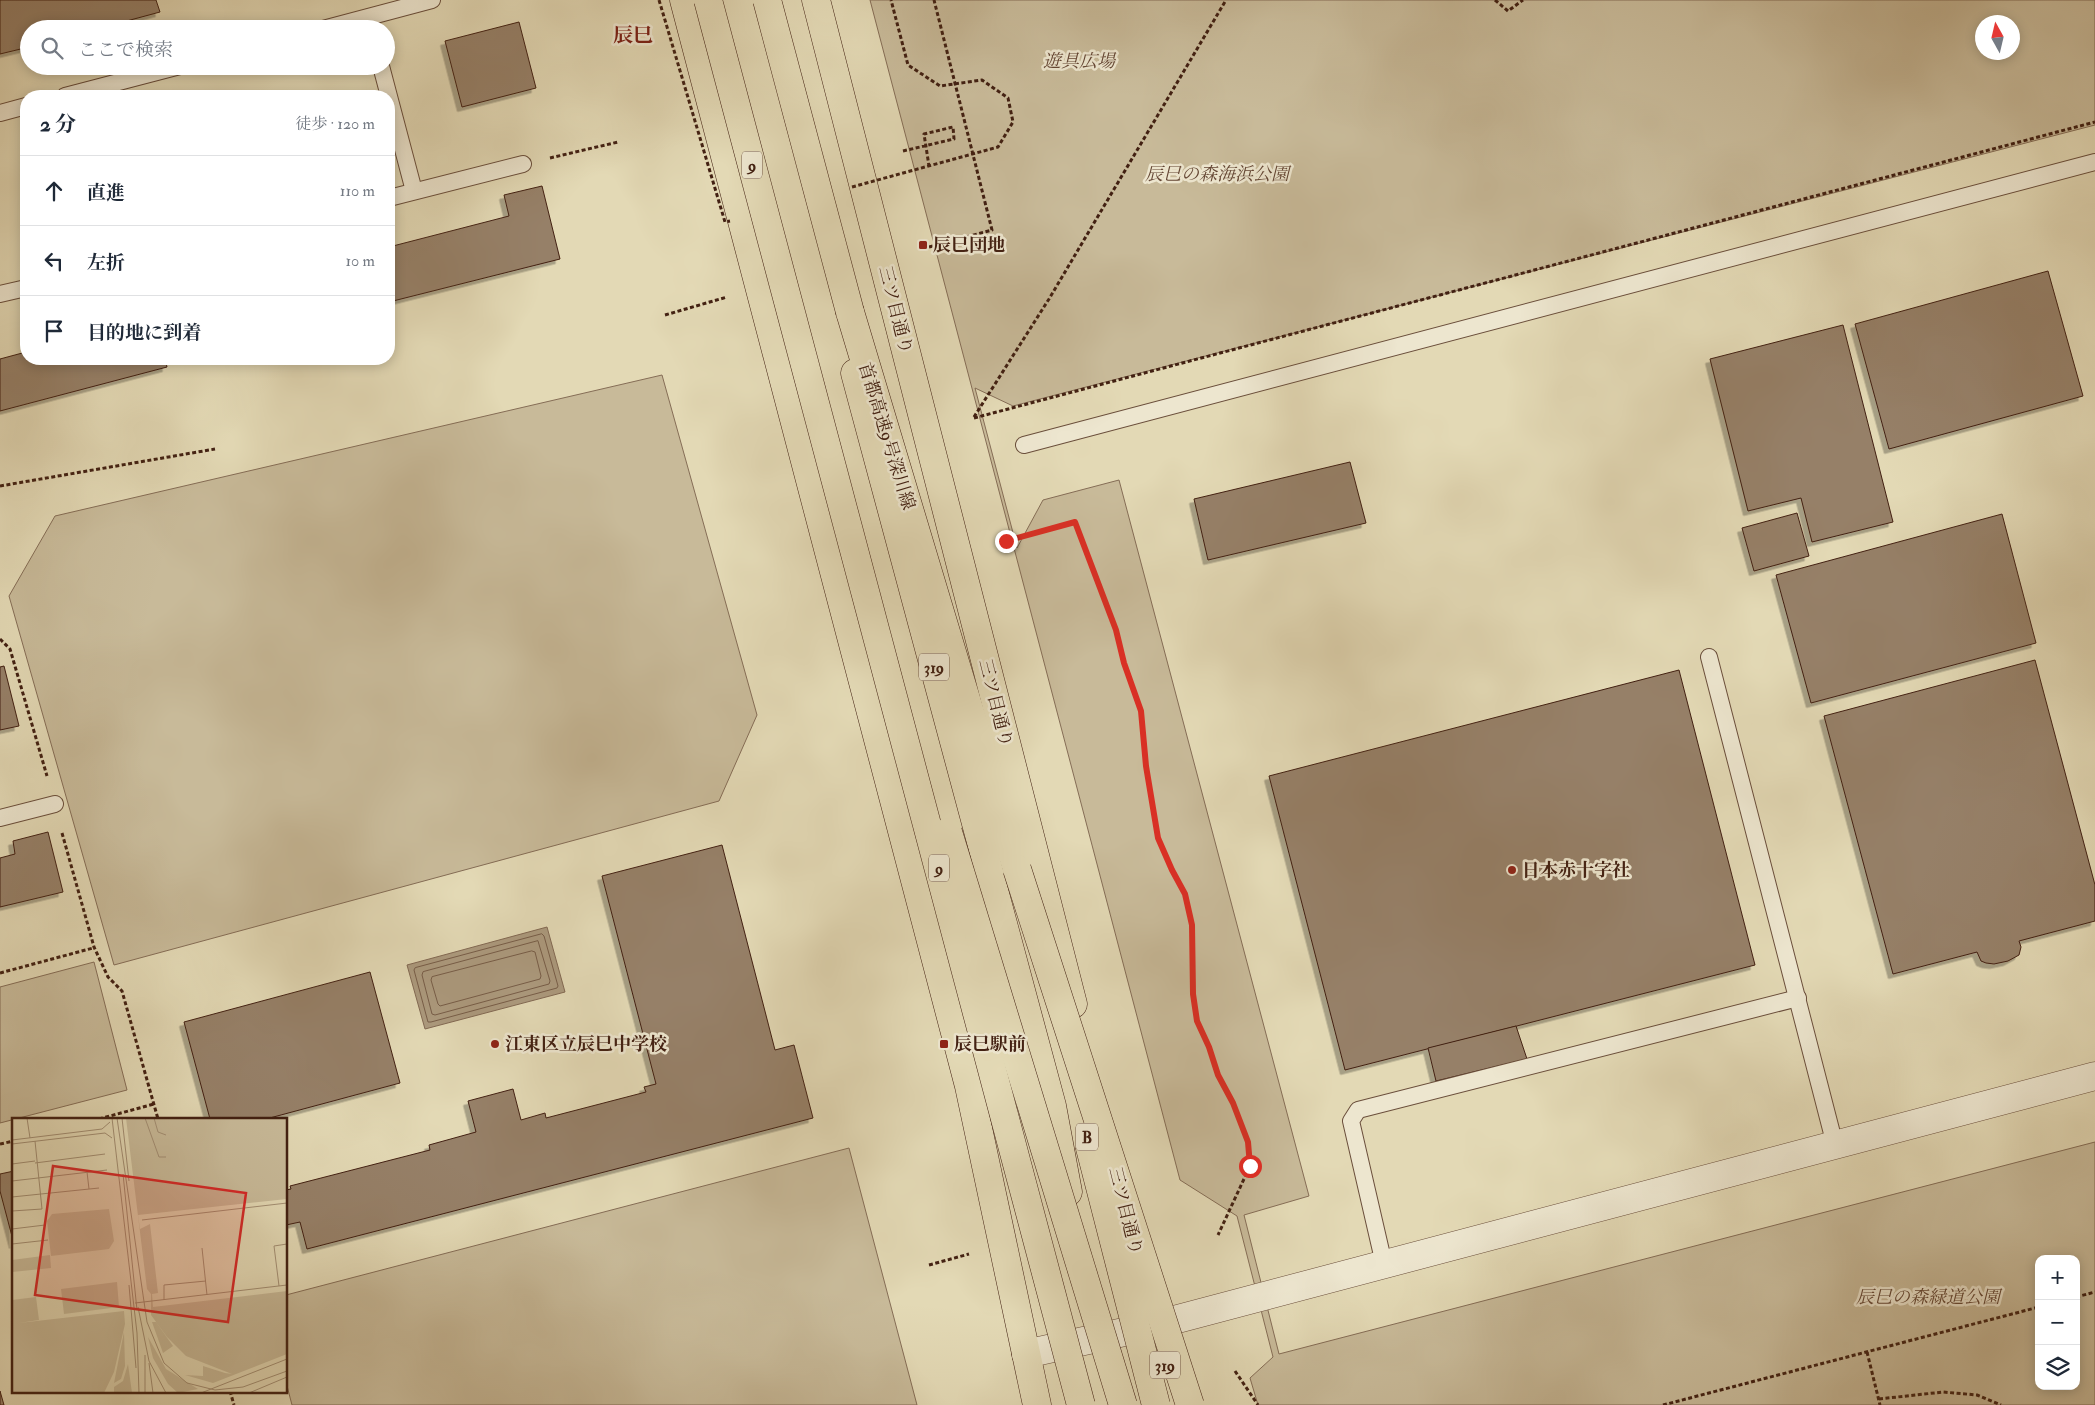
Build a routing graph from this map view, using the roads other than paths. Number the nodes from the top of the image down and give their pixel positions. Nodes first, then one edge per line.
1 (432, 0) edge
2 (684, 0) edge
3 (708, 0) edge
4 (755, 0) edge
5 (767, 0) edge
6 (816, 0) edge
7 (377, 20) edge
8 (146, 75) edge
9 (383, 75) edge
10 (88, 90) edge
11 (387, 90) edge
12 (20, 108) edge
13 (0, 113) edge
14 (395, 119) edge
15 (2095, 162) edge
16 (523, 164) road end
17 (414, 191) junction
18 (395, 196) edge
19 (20, 289) edge
20 (0, 294) edge
21 (796, 330) junction
22 (1024, 444) dead end
23 (1709, 657) dead end
24 (54, 804) road end
25 (0, 818) edge
26 (1018, 870) junction
27 (1798, 998) junction
28 (2095, 1076) edge
29 (1835, 1145) junction
30 (1384, 1264) junction
31 (1155, 1325) junction
32 (1095, 1338) junction
33 (1026, 1354) junction
34 (1037, 1405) edge
35 (1081, 1405) edge
36 (1109, 1405) edge
37 (1123, 1405) edge
38 (1156, 1405) edge
39 (1176, 1405) edge
40 (1190, 1405) edge

1 - 7 lane
2 - 33 main road
3 - 21 main road, 9, bridge
4 - 32 main road, 319
5 - 26 main road, 首都高速9号深川線, bridge
6 - 31 main road, 三ツ目通り / 319
8 - 10 lane
9 - 11 lane
12 - 13 lane
14 - 17 lane
15 - 22 lane
16 - 17 lane
17 - 18 lane
19 - 20 lane
21 - 35 main road, 9, bridge
21 - 37 main road, bridge
23 - 27 lane
24 - 25 lane
26 - 38 main road, B, bridge
26 - 40 main road, bridge
27 - 29 lane
27 - 30 lane
28 - 29 street
29 - 30 street
30 - 31 street
31 - 32 street
31 - 39 main road, 三ツ目通り / 319
32 - 33 street
32 - 36 main road, 319
33 - 34 main road

